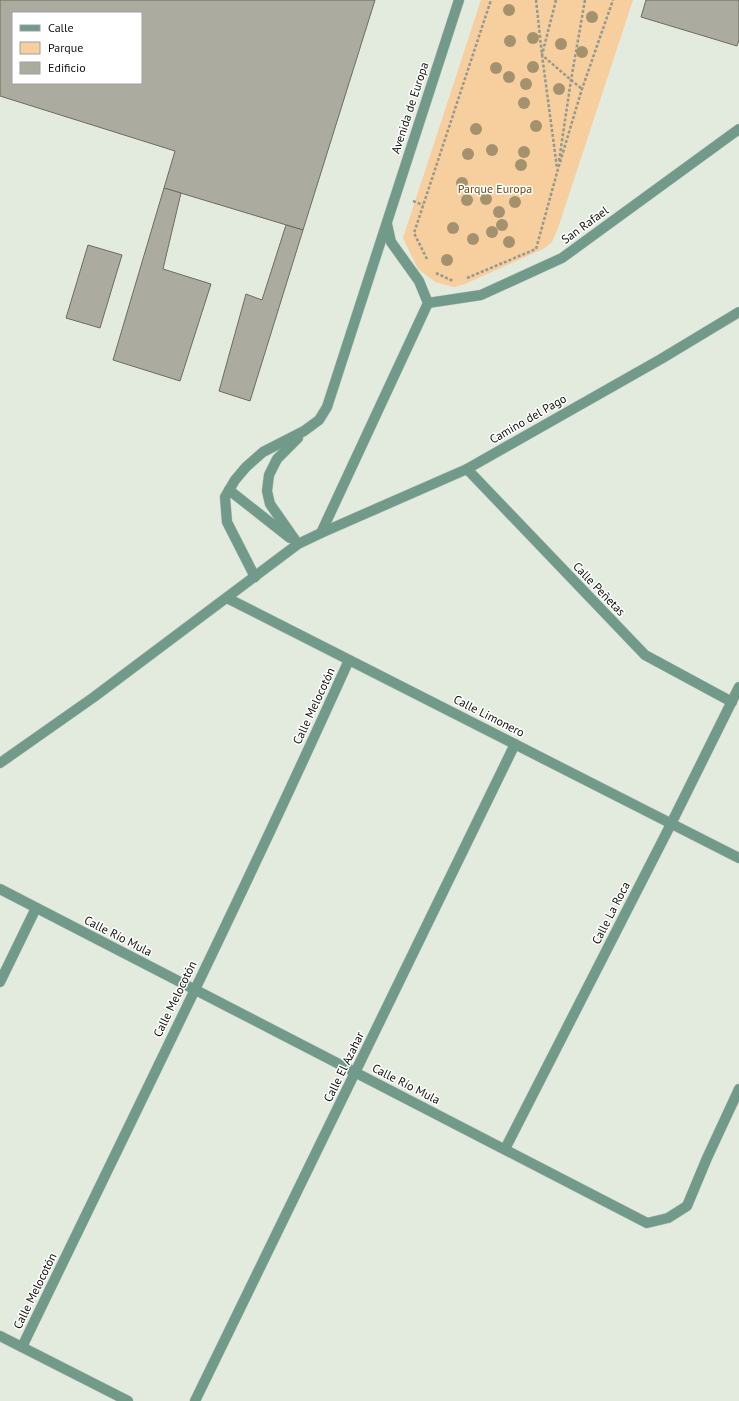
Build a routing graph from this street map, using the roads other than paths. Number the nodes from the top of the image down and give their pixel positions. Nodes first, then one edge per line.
1 (460, 0) edge
2 (739, 129) edge
3 (387, 224) junction
4 (428, 303) junction
5 (739, 312) edge
6 (304, 431) junction
7 (467, 469) junction
8 (229, 490) junction
9 (321, 533) junction
10 (298, 544) junction
11 (255, 576) junction
12 (227, 598) junction
13 (349, 660) junction
14 (739, 687) edge
15 (732, 702) junction
16 (515, 744) junction
17 (0, 763) edge
18 (671, 824) junction
19 (739, 858) edge
20 (0, 889) edge
21 (36, 908) junction
22 (0, 982) edge
23 (194, 989) junction
24 (356, 1072) junction
25 (739, 1090) edge
26 (504, 1149) junction
27 (0, 1336) edge
28 (22, 1347) junction
29 (128, 1401) edge
30 (195, 1401) edge

1 - 3 street, Avenida de Europa
2 - 4 street, San Rafael
3 - 4 street
3 - 6 street, Avenida de Europa
4 - 9 street
5 - 7 street, Camino del Pago
6 - 8 street
6 - 10 street
7 - 9 street, Camino del Pago
7 - 15 street, Calle Peñetas
8 - 10 street
8 - 11 street
9 - 10 street, Camino del Pago
10 - 11 street, Camino del Pago
11 - 12 street, Camino del Pago
12 - 13 street, Calle Limonero
12 - 17 street, Camino del Pago
13 - 16 street, Calle Limonero
13 - 23 street, Calle Melocotón
14 - 15 street, Calle La Roca
15 - 18 street, Calle La Roca
16 - 18 street, Calle Limonero
16 - 24 street, Calle El Azahar
18 - 19 street, Calle Limonero
18 - 26 street, Calle La Roca
20 - 21 street, Calle Río Mula
21 - 22 street
21 - 23 street, Calle Río Mula
23 - 24 street, Calle Río Mula
23 - 28 street, Calle Melocotón
24 - 26 street, Calle Río Mula
24 - 30 street, Calle El Azahar
25 - 26 street, Calle Río Mula
27 - 28 street
28 - 29 street

